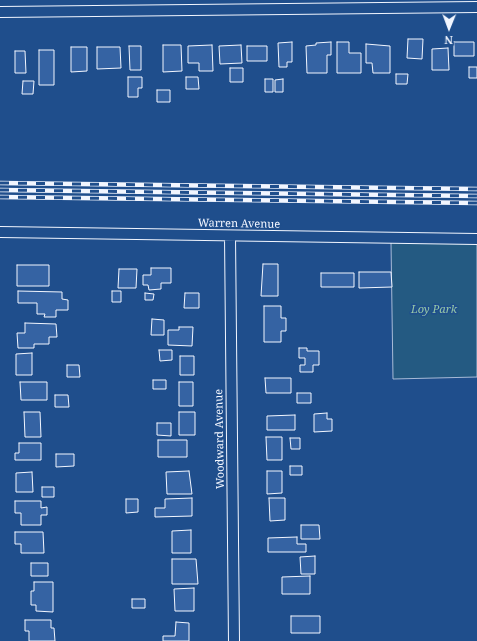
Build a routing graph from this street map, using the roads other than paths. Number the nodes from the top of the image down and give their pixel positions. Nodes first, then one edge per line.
1 (318, 4) edge
2 (477, 7) edge
3 (0, 12) edge
4 (0, 232) edge
5 (230, 236) junction
6 (477, 239) edge
7 (234, 641) edge

1 - 2 street
1 - 3 street
4 - 5 street, Warren Avenue
5 - 6 street, Warren Avenue
5 - 7 street, Woodward Avenue

